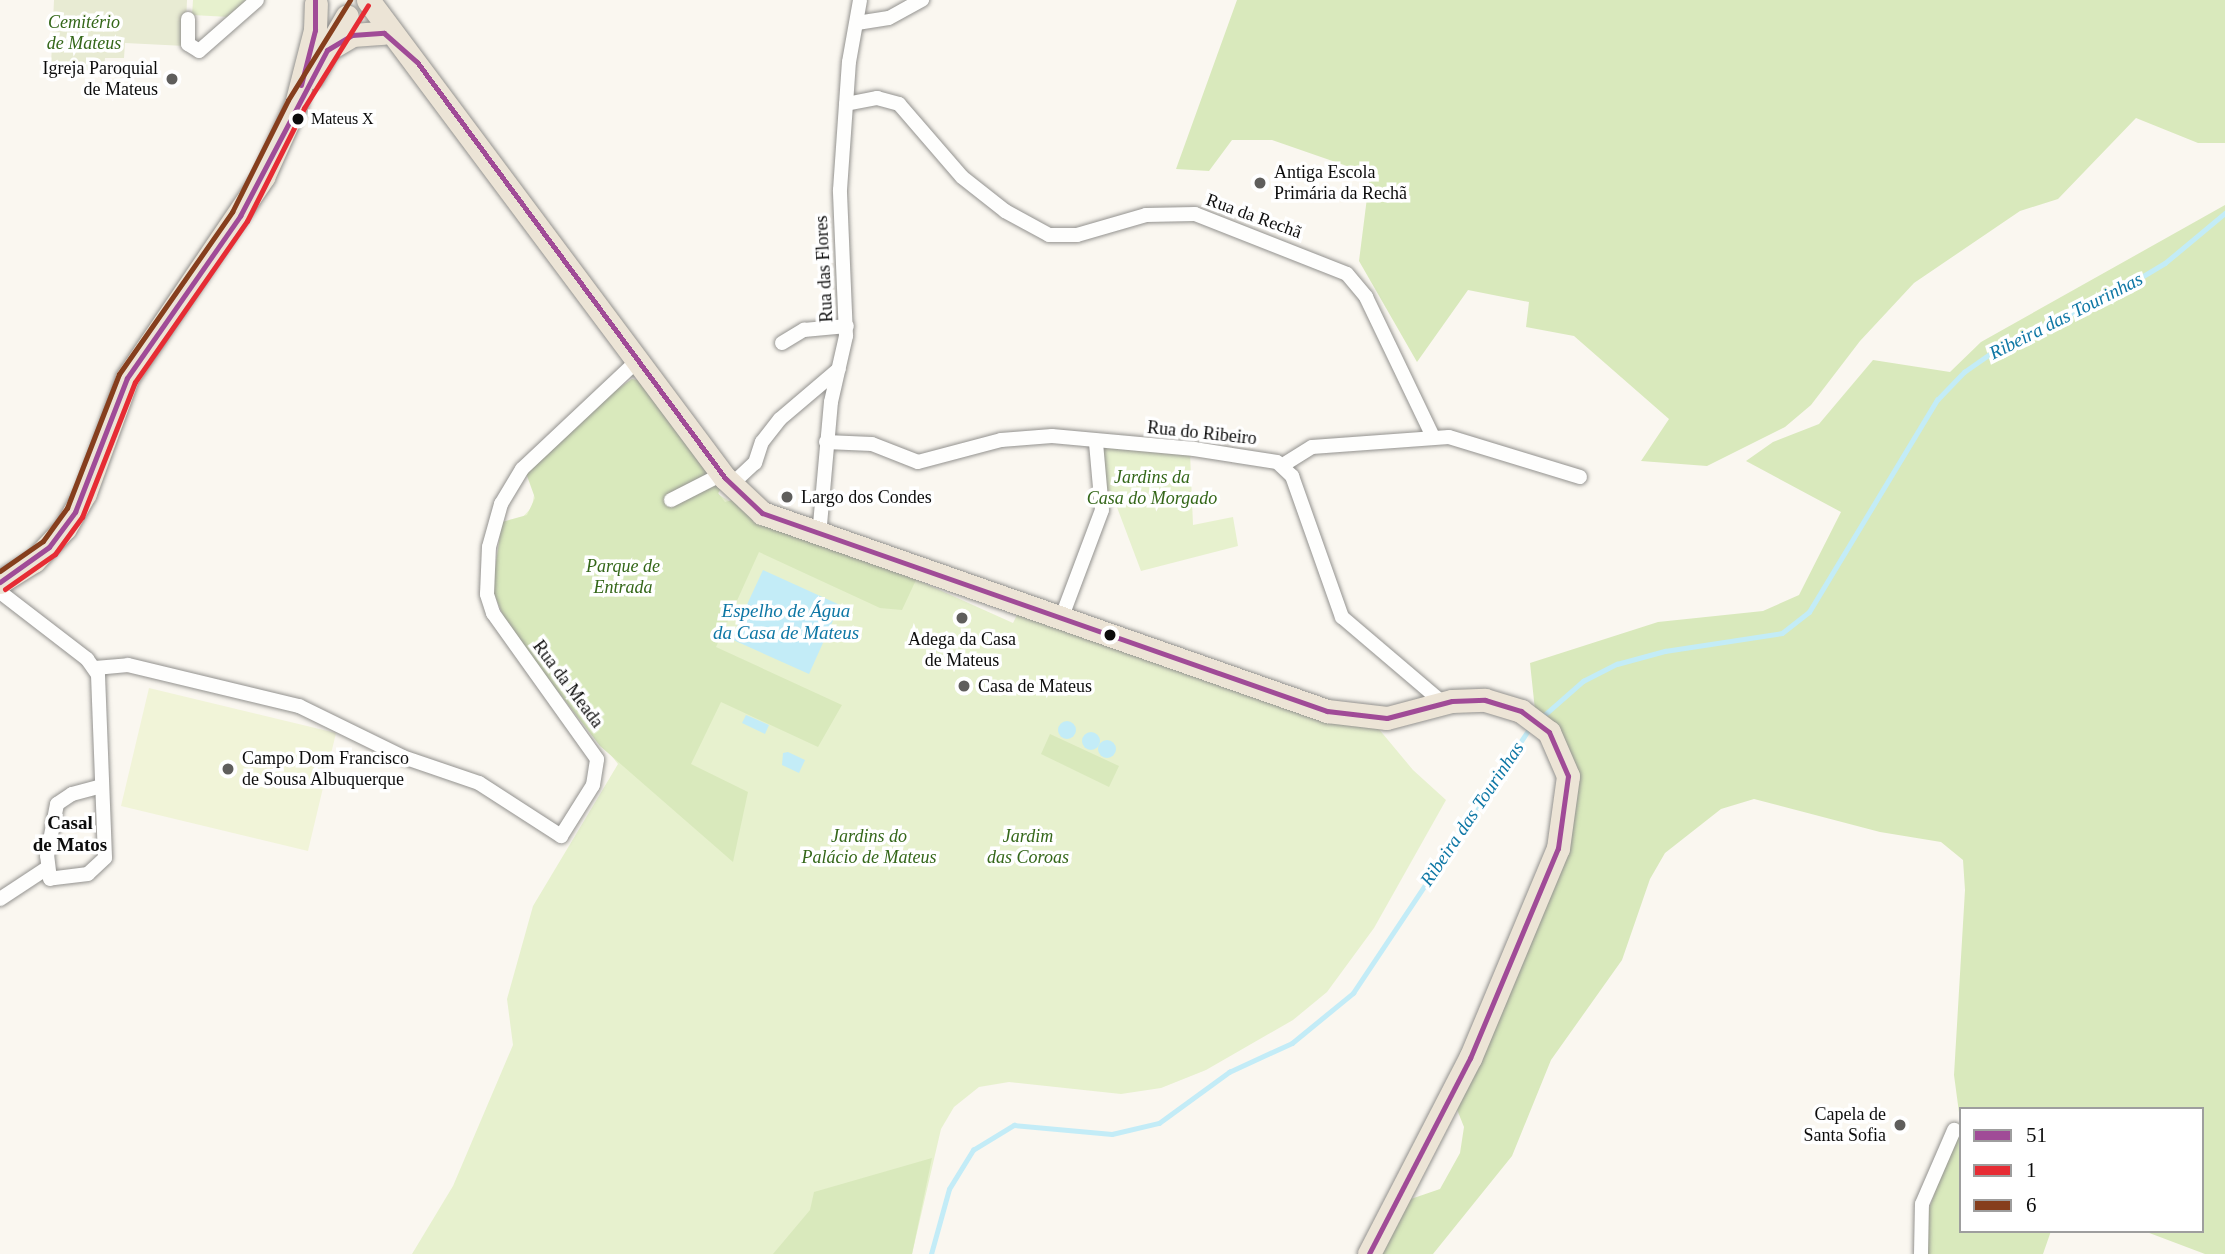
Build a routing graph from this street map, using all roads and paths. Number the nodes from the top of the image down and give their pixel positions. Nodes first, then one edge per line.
1 (257, 0) edge
2 (860, 0) edge
3 (922, 0) edge
4 (316, 2) edge
5 (357, 7) edge
6 (188, 19) dead end
7 (857, 23) junction
8 (384, 33) junction
9 (327, 50) junction
10 (417, 62) junction
11 (296, 104) junction
12 (846, 104) junction
13 (847, 326) junction
14 (782, 343) dead end
15 (638, 360) junction
16 (839, 369) junction
17 (1433, 437) junction
18 (827, 442) junction
19 (1096, 443) junction
20 (1283, 465) junction
21 (1580, 477) dead end
22 (726, 480) junction
23 (671, 500) dead end
24 (819, 536) junction
25 (0, 582) edge
26 (0, 592) edge
27 (1061, 619) junction
28 (95, 668) junction
29 (1443, 703) junction
30 (101, 786) junction
31 (47, 868) junction
32 (0, 899) edge
33 (1954, 1130) dead end
34 (1369, 1254) edge
35 (1921, 1254) edge

1 - 6 street
2 - 7 street, Rua das Flores
3 - 7 street
4 - 5 main road
4 - 11 main road
5 - 8 main road
5 - 9 main road
5 - 10 main road
7 - 12 street, Rua das Flores
8 - 9 main road
8 - 10 main road
9 - 11 main road
10 - 15 main road
11 - 25 main road
12 - 13 street, Rua das Flores
12 - 17 street, Rua da Rechã
13 - 14 street
13 - 16 street, Rua das Flores
15 - 22 main road
15 - 28 street, Rua da Meada
16 - 18 street, Rua das Flores
16 - 22 street
17 - 20 street
17 - 21 street
18 - 19 street, Rua do Ribeiro
18 - 24 street, Rua das Flores
19 - 20 street, Rua do Ribeiro
19 - 27 street
20 - 29 street
22 - 23 street
22 - 24 main road
24 - 27 main road
26 - 28 street
27 - 29 main road
28 - 30 street
29 - 34 main road
30 - 31 street
30 - 31 street
31 - 32 street
33 - 35 street

